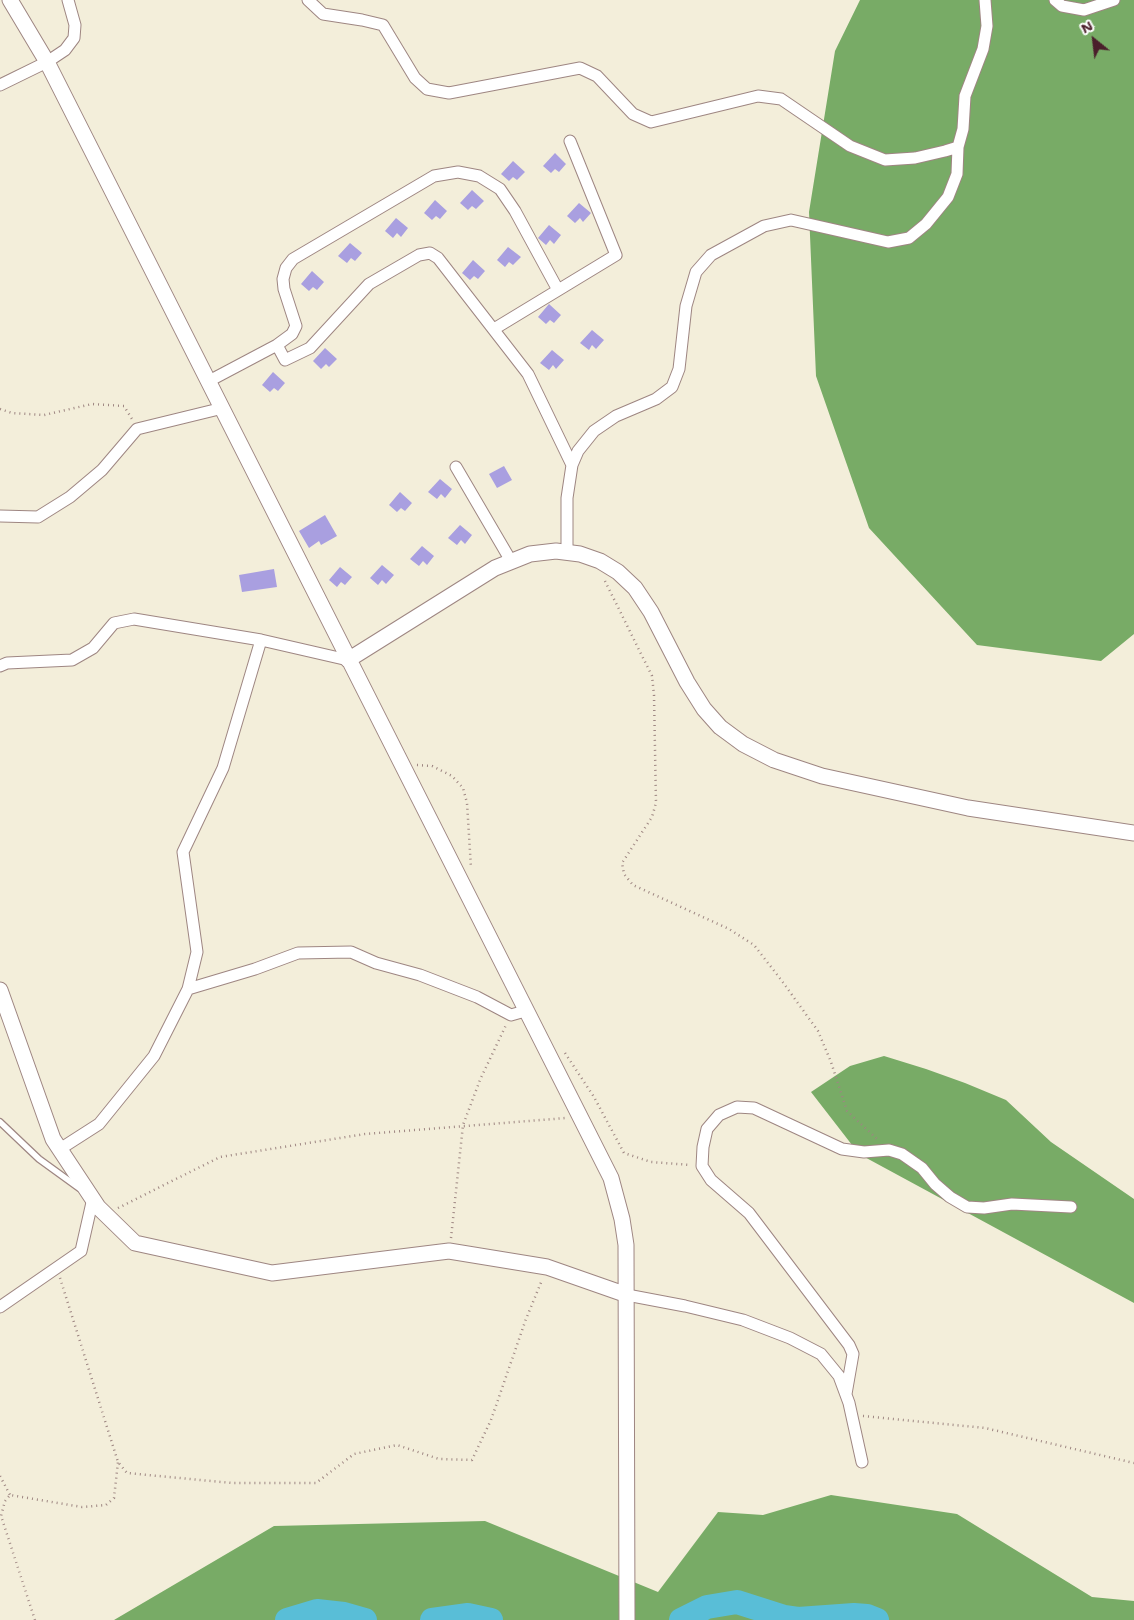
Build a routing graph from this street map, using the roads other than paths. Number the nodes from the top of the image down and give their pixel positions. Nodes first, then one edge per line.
1 (10, 0) edge
2 (68, 0) edge
3 (308, 0) edge
4 (985, 0) edge
5 (1055, 0) edge
6 (1114, 0) edge
7 (47, 62) junction
8 (0, 85) edge
9 (570, 140) dead end
10 (958, 147) junction
11 (558, 290) junction
12 (494, 329) junction
13 (277, 344) junction
14 (209, 381) junction
15 (223, 408) junction
16 (572, 465) junction
17 (456, 467) dead end
18 (0, 516) edge
19 (567, 552) junction
20 (511, 561) junction
21 (261, 640) junction
22 (348, 660) junction
23 (0, 666) edge
24 (1134, 833) edge
25 (0, 990) edge
26 (188, 990) junction
27 (526, 1010) junction
28 (0, 1122) edge
29 (60, 1149) junction
30 (93, 1198) junction
31 (1071, 1207) dead end
32 (627, 1295) junction
33 (0, 1307) edge
34 (846, 1394) junction
35 (862, 1462) dead end
36 (627, 1620) edge

1 - 7 street
2 - 7 street
3 - 10 street
4 - 10 street
5 - 6 street
7 - 8 street
7 - 14 street
9 - 11 street
10 - 16 street
11 - 12 street
11 - 13 street
12 - 13 street
12 - 16 street
13 - 14 street
14 - 15 street
15 - 18 street
15 - 22 street
16 - 19 street
17 - 20 street
19 - 20 street
19 - 24 street
20 - 22 street
21 - 22 street
21 - 23 street
21 - 26 street
22 - 27 street
25 - 29 street
26 - 27 street
26 - 29 street
27 - 32 street
28 - 30 lane
29 - 30 street
30 - 32 street
30 - 33 street
31 - 34 street
32 - 34 street
32 - 36 street
34 - 35 street

